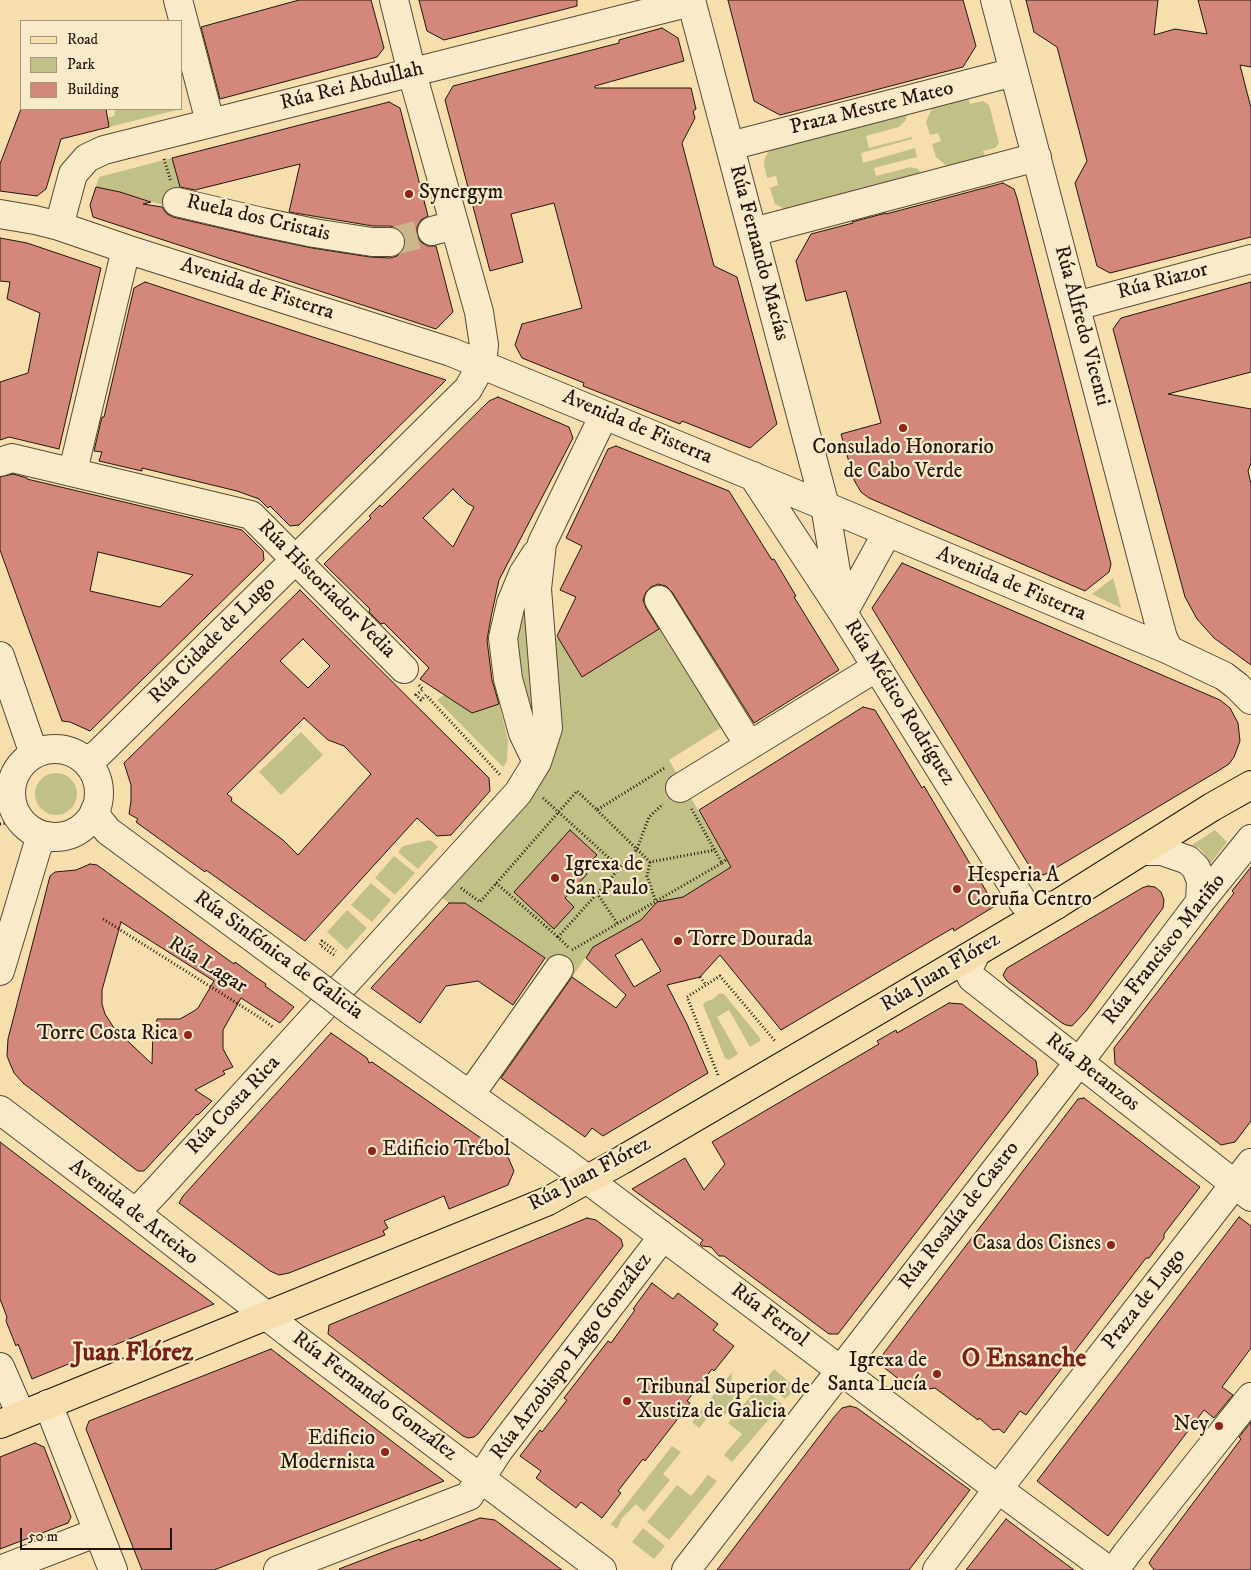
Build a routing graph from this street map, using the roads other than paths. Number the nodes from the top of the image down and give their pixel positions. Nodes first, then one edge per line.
1 (178, 0) edge
2 (394, 0) edge
3 (995, 0) edge
4 (691, 1) edge
5 (1014, 72) junction
6 (412, 73) junction
7 (210, 122) junction
8 (730, 146) junction
9 (1037, 157) junction
10 (176, 202) road end
11 (0, 214) edge
12 (59, 226) junction
13 (752, 232) junction
14 (390, 242) tunnel mouth
15 (126, 249) junction
16 (1251, 259) edge
17 (1076, 306) junction
18 (482, 364) junction
19 (604, 415) junction
20 (0, 462) edge
21 (73, 471) junction
22 (753, 476) junction
23 (825, 506) junction
24 (887, 533) junction
25 (542, 544) junction
26 (295, 560) junction
27 (659, 600) dead end
28 (843, 613) junction
29 (1169, 650) junction
30 (0, 656) edge
31 (877, 667) junction
32 (410, 676) road end
33 (1251, 700) edge
34 (749, 746) junction
35 (34, 754) junction
36 (82, 758) junction
37 (538, 762) junction
38 (1251, 785) edge
39 (679, 787) road end
40 (6, 791) edge
41 (95, 810) junction
42 (11, 822) edge
43 (48, 836) junction
44 (1251, 839) edge
45 (1143, 850) junction
46 (1200, 902) junction
47 (1056, 904) junction
48 (976, 953) junction
49 (566, 960) road end
50 (0, 971) edge
51 (333, 997) junction
52 (1079, 1062) junction
53 (470, 1094) junction
54 (0, 1110) edge
55 (1251, 1163) edge
56 (588, 1180) junction
57 (1243, 1190) edge
58 (133, 1211) junction
59 (660, 1234) junction
60 (266, 1316) junction
61 (0, 1367) edge
62 (841, 1370) junction
63 (1251, 1397) edge
64 (48, 1404) junction
65 (11, 1419) edge
66 (481, 1478) junction
67 (998, 1489) junction
68 (98, 1532) junction
69 (0, 1570) edge
70 (113, 1570) edge
71 (278, 1570) edge
72 (602, 1570) edge
73 (686, 1570) edge
74 (937, 1570) edge
75 (1108, 1570) edge
76 (1115, 1570) edge

1 - 7 street
2 - 6 street
3 - 5 street, Rúa Alfredo Vicenti
4 - 6 street, Rúa Rei Abdullah
4 - 8 street, Rúa Fernando Macías
5 - 8 street, Praza Mestre Mateo
5 - 9 street, Rúa Alfredo Vicenti
6 - 7 street, Rúa Rei Abdullah
6 - 18 street
7 - 12 street, Rúa Rei Abdullah
8 - 13 street, Rúa Fernando Macías
9 - 13 street
9 - 17 street, Rúa Alfredo Vicenti
10 - 14 street, Ruela dos Cristais
11 - 12 street, Avenida de Fisterra
12 - 15 street, Avenida de Fisterra
13 - 23 street, Rúa Fernando Macías
15 - 18 street, Avenida de Fisterra
15 - 21 street
16 - 17 street, Rúa Riazor
17 - 29 street, Rúa Alfredo Vicenti
18 - 19 street, Avenida de Fisterra
18 - 26 street, Rúa Cidade de Lugo
19 - 22 street, Avenida de Fisterra
19 - 25 street
20 - 21 street, Rúa Historiador Vedia
21 - 26 street, Rúa Historiador Vedia
22 - 23 street, Avenida de Fisterra
22 - 28 street, Rúa Médico Rodríguez
23 - 24 street, Avenida de Fisterra
23 - 28 street, Rúa Fernando Macías
24 - 28 street
24 - 29 street, Avenida de Fisterra
25 - 37 street, Rúa Costa Rica
25 - 37 street
26 - 32 street, Rúa Historiador Vedia
26 - 36 street, Rúa Cidade de Lugo
27 - 34 street
28 - 31 street, Rúa Médico Rodríguez
29 - 33 street, Avenida de Fisterra
30 - 35 street
31 - 34 street
31 - 47 street, Rúa Médico Rodríguez
34 - 39 street
35 - 36 street
35 - 40 street
36 - 41 street
37 - 51 street, Rúa Costa Rica
38 - 45 main road, Rúa Juan Flórez
40 - 42 street
41 - 43 street
41 - 51 street, Rúa Sinfónica de Galicia
42 - 43 street
43 - 50 street
44 - 46 street, Rúa Francisco Mariño
45 - 46 street
45 - 47 main road, Rúa Juan Flórez
46 - 52 street, Rúa Francisco Mariño
47 - 48 main road, Rúa Juan Flórez
48 - 52 street, Rúa Betanzos
48 - 56 main road, Rúa Juan Flórez
49 - 53 street
51 - 53 street, Rúa Sinfónica de Galicia
51 - 58 street, Rúa Costa Rica
52 - 57 street, Rúa Betanzos
52 - 62 street, Rúa Rosalía de Castro
53 - 56 street, Rúa Sinfónica de Galicia
54 - 58 street, Avenida de Arteixo
55 - 57 street, Praza de Lugo
56 - 59 street, Rúa Ferrol
56 - 60 main road, Rúa Juan Flórez
57 - 67 street, Praza de Lugo
58 - 60 street, Avenida de Arteixo
59 - 62 street, Rúa Ferrol
59 - 66 street, Rúa Arzobispo Lago González
60 - 64 main road, Rúa Juan Flórez
60 - 66 street, Rúa Fernando González
61 - 65 street
62 - 67 street, Rúa Ferrol
62 - 73 street, Rúa Rosalía de Castro
63 - 76 street
64 - 65 main road, Rúa Juan Flórez
64 - 68 street
66 - 71 street, Rúa Arzobispo Lago González
66 - 72 street, Rúa Fernando González
67 - 74 street, Praza de Lugo
67 - 75 street
68 - 69 street
68 - 70 street

